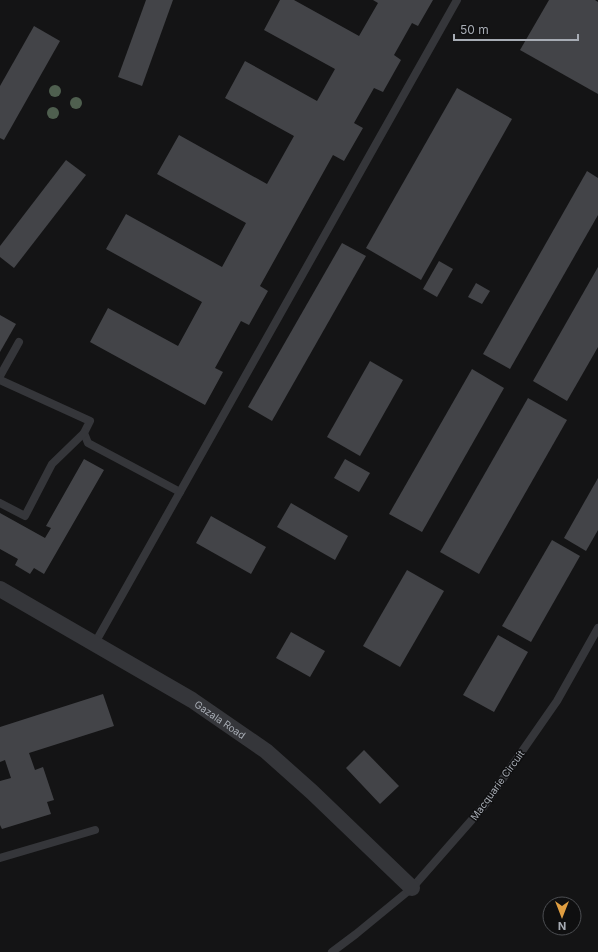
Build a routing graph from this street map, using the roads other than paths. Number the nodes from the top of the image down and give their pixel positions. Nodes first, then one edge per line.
1 (457, 0) edge
2 (19, 342) dead end
3 (0, 376) edge
4 (0, 380) edge
5 (84, 434) junction
6 (180, 492) junction
7 (0, 503) edge
8 (0, 589) edge
9 (598, 628) edge
10 (95, 643) junction
11 (95, 830) dead end
12 (0, 858) edge
13 (412, 888) junction
14 (332, 952) edge

1 - 6 lane
2 - 3 lane
4 - 5 lane
5 - 6 lane
5 - 7 lane
6 - 10 lane
8 - 10 street, Gazala Road
9 - 13 lane, Macquarie Circuit
10 - 13 street, Gazala Road
11 - 12 lane
13 - 14 lane, Macquarie Circuit

